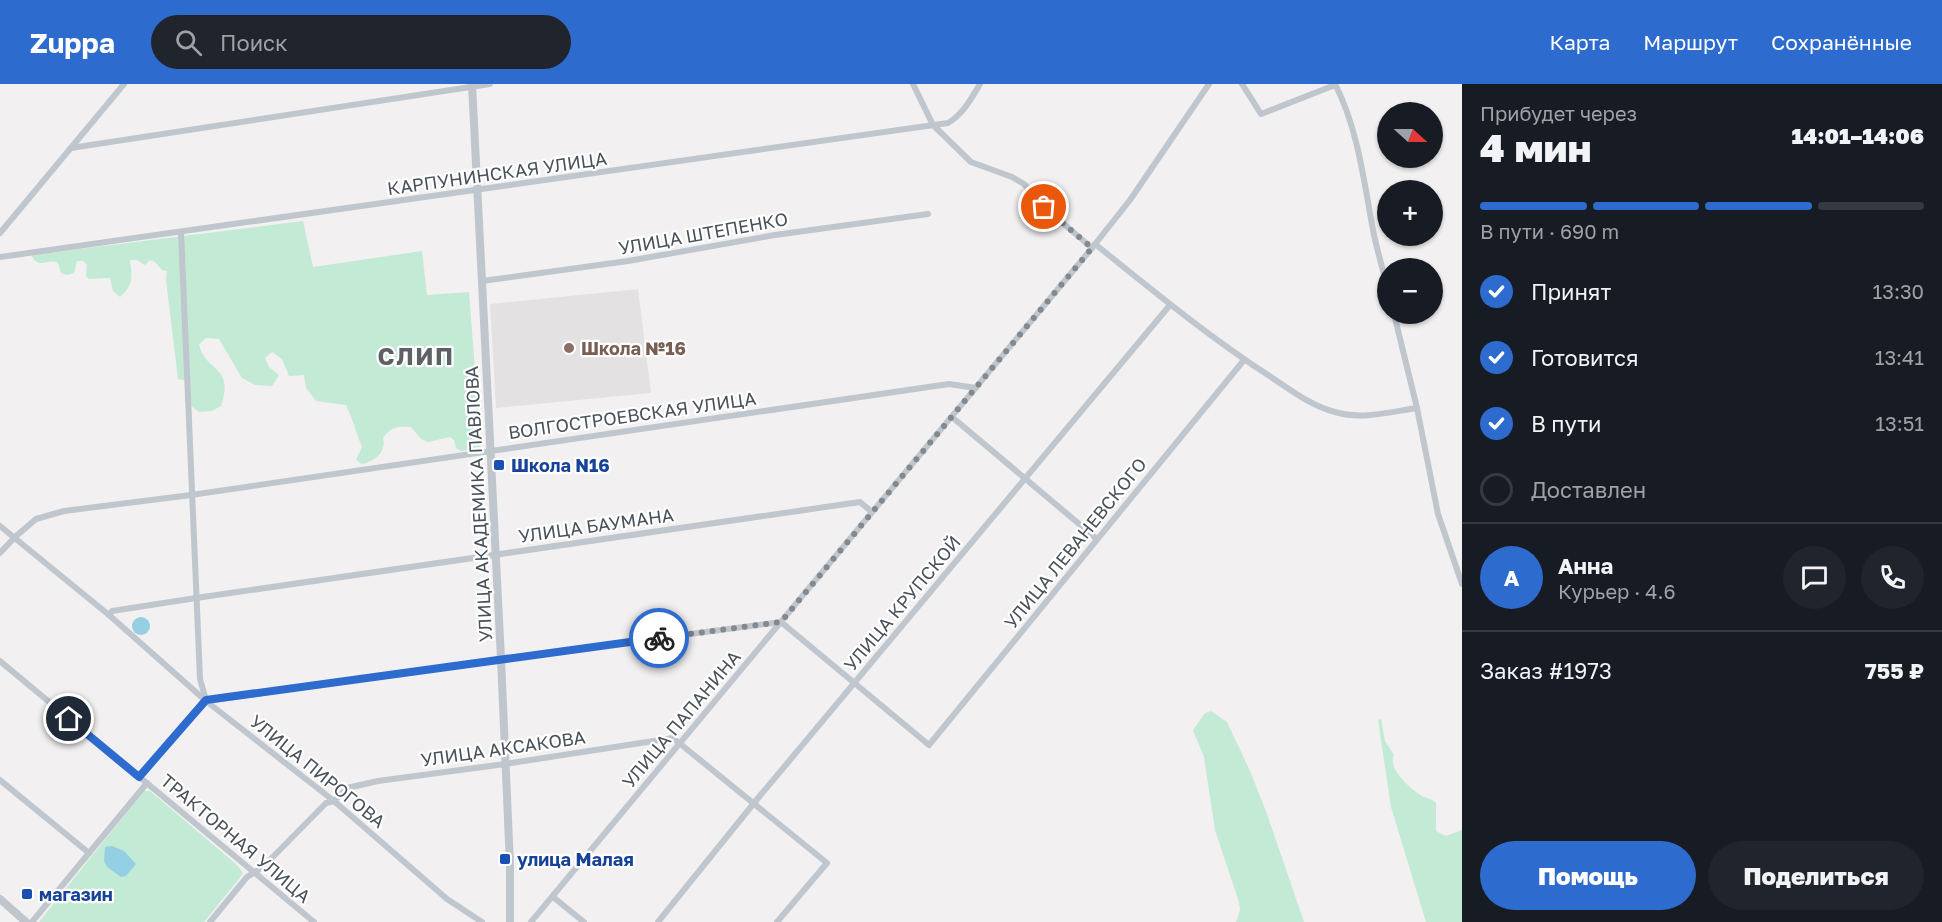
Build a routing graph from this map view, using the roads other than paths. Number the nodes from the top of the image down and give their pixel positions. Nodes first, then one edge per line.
1 (124, 84) edge
2 (490, 84) edge
3 (913, 84) edge
4 (980, 84) edge
5 (1209, 84) edge
6 (1242, 84) edge
7 (1335, 84) edge
8 (472, 85) edge
9 (933, 125) junction
10 (71, 148) junction
11 (478, 191) junction
12 (928, 214) dead end
13 (180, 232) junction
14 (0, 233) edge
15 (1094, 246) junction
16 (0, 257) edge
17 (1380, 258) edge
18 (482, 282) junction
19 (1170, 305) junction
20 (1396, 324) edge
21 (1244, 360) junction
22 (976, 388) junction
23 (1417, 408) junction
24 (952, 417) junction
25 (491, 450) junction
26 (1025, 478) junction
27 (192, 495) junction
28 (872, 512) junction
29 (0, 526) edge
30 (15, 537) junction
31 (1097, 539) junction
32 (0, 552) edge
33 (496, 554) junction
34 (1462, 584) edge
35 (196, 598) junction
36 (109, 615) junction
37 (781, 622) junction
38 (501, 659) junction
39 (0, 661) edge
40 (855, 683) junction
41 (206, 700) junction
42 (681, 743) junction
43 (505, 764) junction
44 (139, 777) junction
45 (0, 780) edge
46 (147, 783) junction
47 (334, 801) junction
48 (754, 803) junction
49 (89, 853) junction
50 (254, 872) junction
51 (553, 897) junction
52 (0, 899) edge
53 (26, 922) edge
54 (32, 922) edge
55 (210, 922) edge
56 (314, 922) edge
57 (482, 922) edge
58 (510, 922) edge
59 (531, 922) edge
60 (584, 922) edge
61 (658, 922) edge
62 (777, 922) edge

1 - 10 street
2 - 8 street
3 - 9 street
4 - 9 street, КАРПУНИНСКАЯ УЛИЦА
5 - 15 street, УЛИЦА ПАПАНИНА
6 - 7 street
7 - 17 street
8 - 10 street
8 - 11 street, УЛИЦА АКАДЕМИКА ПАВЛОВА
9 - 11 street, КАРПУНИНСКАЯ УЛИЦА
9 - 15 street
10 - 14 street
11 - 13 street, КАРПУНИНСКАЯ УЛИЦА
11 - 18 street, УЛИЦА АКАДЕМИКА ПАВЛОВА
12 - 18 street, УЛИЦА ШТЕПЕНКО
13 - 16 street, КАРПУНИНСКАЯ УЛИЦА
13 - 27 street
15 - 19 street
15 - 22 street, УЛИЦА ПАПАНИНА
18 - 25 street, УЛИЦА АКАДЕМИКА ПАВЛОВА
19 - 21 street
19 - 26 street, УЛИЦА КРУПСКОЙ
20 - 23 street
21 - 23 street
21 - 31 street, УЛИЦА ЛЕВАНЕВСКОГО
22 - 24 street, УЛИЦА ПАПАНИНА
22 - 25 street, ВОЛГОСТРОЕВСКАЯ УЛИЦА
23 - 34 street
24 - 26 street
24 - 28 street, УЛИЦА ПАПАНИНА
25 - 27 street, ВОЛГОСТРОЕВСКАЯ УЛИЦА
25 - 33 street, УЛИЦА АКАДЕМИКА ПАВЛОВА
26 - 31 street
26 - 40 street, УЛИЦА КРУПСКОЙ
27 - 30 street, ВОЛГОСТРОЕВСКАЯ УЛИЦА
27 - 35 street
28 - 33 street, УЛИЦА БАУМАНА
28 - 37 street, УЛИЦА ПАПАНИНА
29 - 30 street, УЛИЦА ПИРОГОВА
30 - 32 street, ВОЛГОСТРОЕВСКАЯ УЛИЦА
30 - 36 street, УЛИЦА ПИРОГОВА
31 - 40 street, УЛИЦА ЛЕВАНЕВСКОГО
33 - 35 street, УЛИЦА БАУМАНА
33 - 38 street, УЛИЦА АКАДЕМИКА ПАВЛОВА
35 - 36 street, УЛИЦА БАУМАНА
35 - 41 street
36 - 41 street, УЛИЦА ПИРОГОВА
37 - 38 street
37 - 40 street
37 - 42 street, УЛИЦА ПАПАНИНА
38 - 41 street
38 - 43 street, УЛИЦА АКАДЕМИКА ПАВЛОВА
39 - 44 street, ТРАКТОРНАЯ УЛИЦА
40 - 48 street, УЛИЦА КРУПСКОЙ
41 - 44 street
41 - 47 street, УЛИЦА ПИРОГОВА
42 - 43 street, УЛИЦА АКСАКОВА
42 - 48 street
42 - 51 street, УЛИЦА ПАПАНИНА
43 - 47 street, УЛИЦА АКСАКОВА
43 - 58 street, УЛИЦА АКАДЕМИКА ПАВЛОВА
44 - 46 street, ТРАКТОРНАЯ УЛИЦА
45 - 49 street
46 - 49 street
46 - 50 street, ТРАКТОРНАЯ УЛИЦА
47 - 50 street, УЛИЦА АКСАКОВА
47 - 57 street, УЛИЦА ПИРОГОВА
48 - 61 street, УЛИЦА КРУПСКОЙ
48 - 62 street
49 - 54 street
50 - 55 street, УЛИЦА АКСАКОВА
50 - 56 street, ТРАКТОРНАЯ УЛИЦА
51 - 59 street, УЛИЦА ПАПАНИНА
51 - 60 street
52 - 53 street

